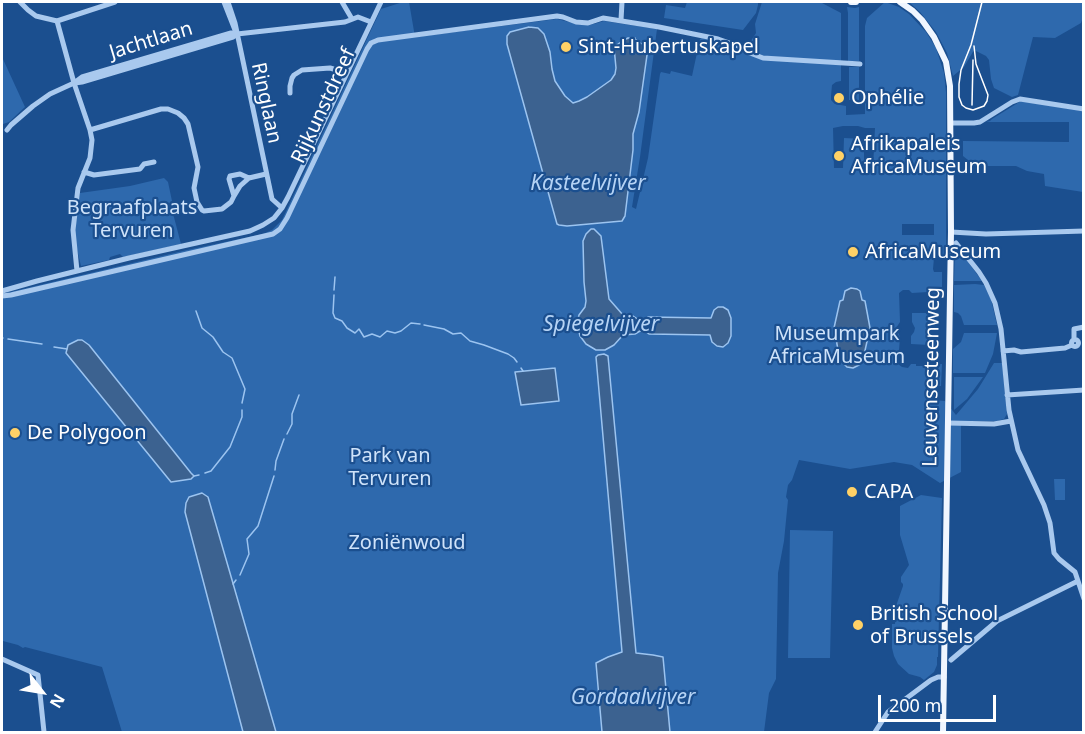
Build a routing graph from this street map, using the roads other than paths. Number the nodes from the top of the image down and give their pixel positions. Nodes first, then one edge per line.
1 (20, 2) edge
2 (115, 2) edge
3 (226, 2) edge
4 (342, 2) edge
5 (381, 2) edge
6 (622, 2) edge
7 (851, 2) edge
8 (856, 2) edge
9 (900, 2) edge
10 (352, 19) junction
11 (621, 20) junction
12 (57, 21) junction
13 (371, 22) junction
14 (237, 34) junction
15 (860, 64) dead end
16 (347, 73) junction
17 (74, 83) junction
18 (290, 93) dead end
19 (1083, 109) edge
20 (951, 123) junction
21 (7, 130) dead end
22 (90, 130) junction
23 (154, 162) dead end
24 (84, 172) junction
25 (266, 174) junction
26 (249, 178) junction
27 (234, 196) junction
28 (282, 208) junction
29 (1083, 231) edge
30 (951, 232) junction
31 (956, 243) dead end
32 (77, 271) junction
33 (2, 291) edge
34 (2, 296) edge
35 (1083, 327) edge
36 (1004, 353) junction
37 (1083, 390) edge
38 (1007, 394) junction
39 (1011, 421) junction
40 (948, 423) junction
41 (1078, 581) junction
42 (1083, 599) edge
43 (2, 659) edge
44 (951, 660) dead end
45 (944, 677) junction
46 (44, 732) edge
47 (875, 732) edge
48 (943, 732) edge

1 - 12 street
2 - 12 street
3 - 14 street, Ringlaan
4 - 10 street
5 - 13 street
6 - 11 street
7 - 8 main road
9 - 20 main road, Leuvensesteenweg
10 - 13 street, Jachtlaan
10 - 14 street, Jachtlaan
11 - 15 street
11 - 34 street, Rijkunstdreef
12 - 17 street
13 - 16 street
14 - 17 street, Jachtlaan
14 - 25 street, Ringlaan
16 - 18 street
16 - 28 street
17 - 21 street, Jachtlaan
17 - 22 street
19 - 20 street
20 - 30 main road, Leuvensesteenweg
22 - 24 street
22 - 27 street
23 - 24 street
24 - 32 street
25 - 26 street
25 - 28 street, Ringlaan
26 - 27 street
26 - 27 street
28 - 32 street
29 - 30 street
30 - 40 main road, Leuvensesteenweg
31 - 36 street
32 - 33 street
35 - 36 street
36 - 38 street
37 - 38 street
38 - 39 street
39 - 40 street
39 - 41 street
40 - 45 main road, Leuvensesteenweg
41 - 42 street
41 - 44 street
43 - 46 street
45 - 47 street
45 - 48 main road, Leuvensesteenweg

